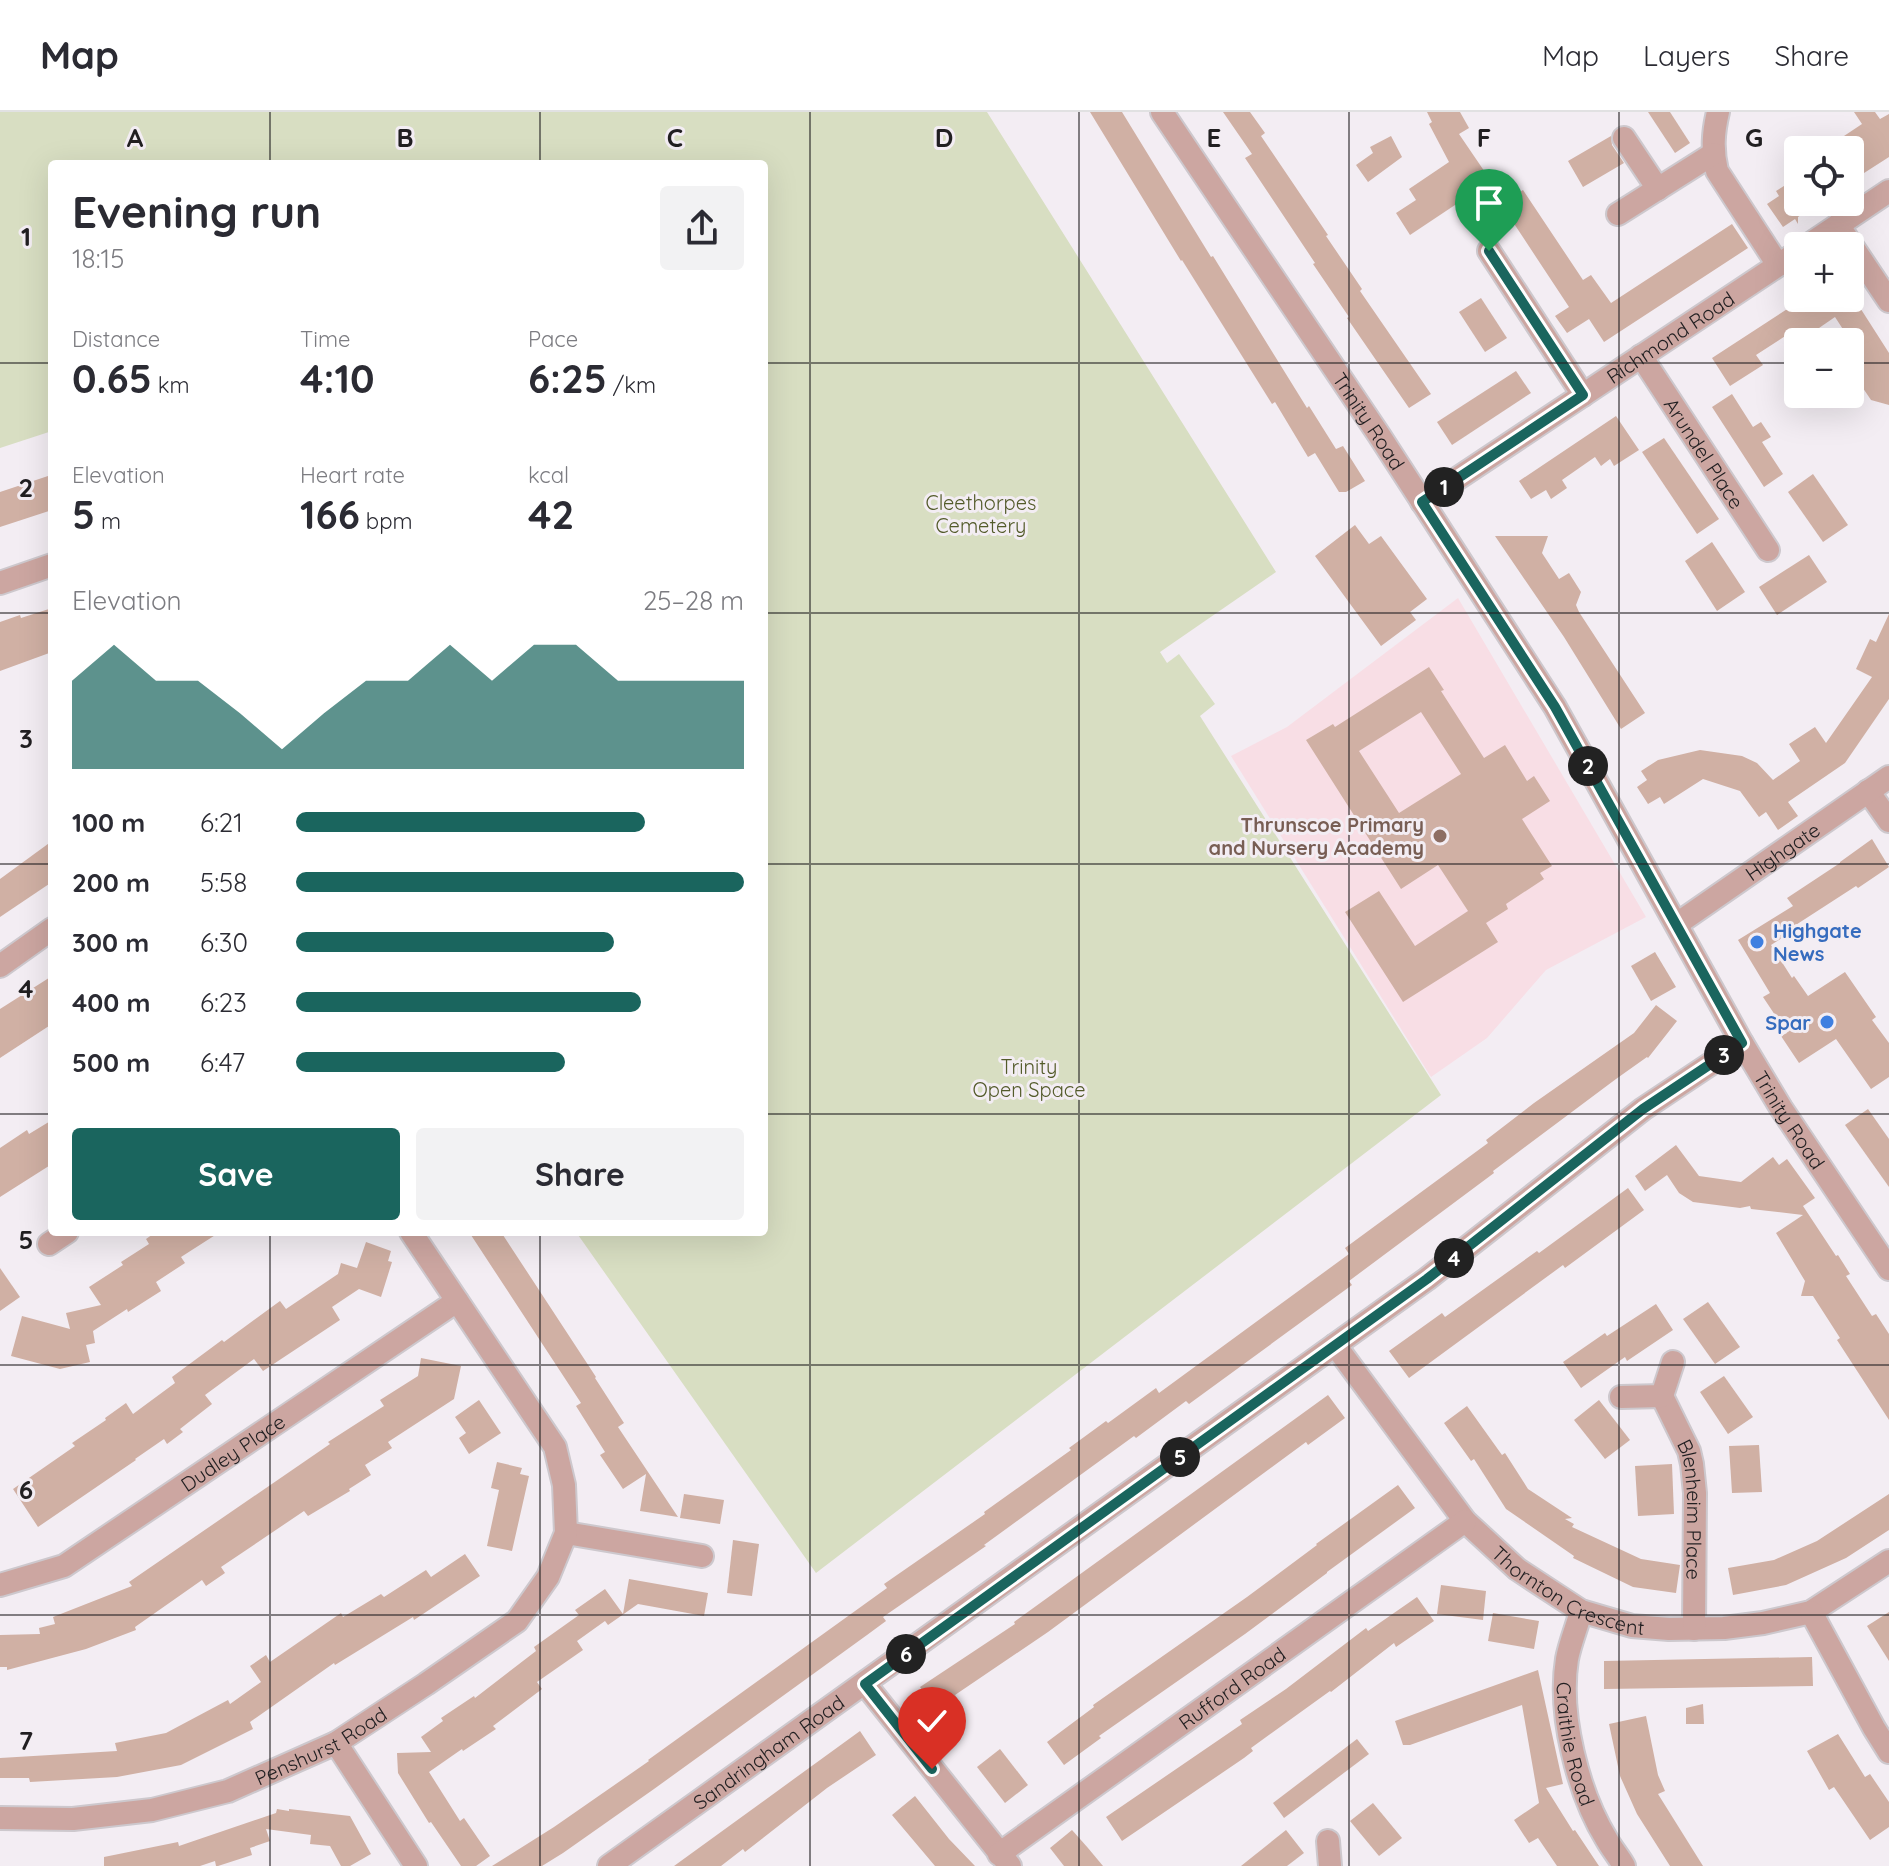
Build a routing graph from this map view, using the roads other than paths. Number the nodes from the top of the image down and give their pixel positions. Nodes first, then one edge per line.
1 (1162, 112) edge
2 (1718, 112) edge
3 (1624, 138) dead end
4 (1713, 154) junction
5 (1658, 189) junction
6 (1889, 191) edge
7 (1618, 214) dead end
8 (1838, 225) junction
9 (1828, 232) edge
10 (1489, 251) dead end
11 (1784, 261) edge
12 (1778, 265) junction
13 (1889, 301) edge
14 (1641, 356) junction
15 (1583, 395) junction
16 (1422, 502) junction
17 (1768, 550) dead end
18 (48, 566) edge
19 (0, 583) edge
20 (1889, 777) edge
21 (1868, 791) junction
22 (1889, 821) edge
23 (1677, 924) junction
24 (48, 932) edge
25 (0, 966) edge
26 (1742, 1043) junction
27 (414, 1236) edge
28 (1889, 1269) edge
29 (457, 1301) junction
30 (1335, 1345) junction
31 (1673, 1362) dead end
32 (1662, 1396) junction
33 (1621, 1397) dead end
34 (1465, 1521) junction
35 (566, 1533) junction
36 (702, 1556) dead end
37 (1889, 1561) edge
38 (0, 1585) edge
39 (1581, 1611) junction
40 (1811, 1612) junction
41 (1694, 1629) junction
42 (865, 1684) junction
43 (336, 1743) junction
44 (1889, 1752) edge
45 (0, 1818) edge
46 (1328, 1841) dead end
47 (1004, 1860) edge
48 (416, 1866) edge
49 (609, 1866) edge
50 (1330, 1866) edge
51 (1624, 1866) edge

1 - 16 street, Trinity Road
2 - 4 street
3 - 5 street
4 - 5 street
4 - 12 street
5 - 7 street
6 - 8 street
8 - 9 street
8 - 13 street
10 - 15 street
11 - 12 street, Richmond Road
12 - 14 street, Richmond Road
14 - 15 street, Richmond Road
14 - 17 street, Arundel Place
15 - 16 street, Richmond Road
16 - 23 street, Trinity Road
18 - 19 street
20 - 21 street, Highgate
21 - 22 street
21 - 23 street, Highgate
23 - 26 street, Trinity Road
24 - 25 street
26 - 28 street, Trinity Road
26 - 30 street, Sandringham Road
27 - 29 street, Penshurst Road
29 - 35 street, Penshurst Road
29 - 38 street, Dudley Place
30 - 34 street, Thornton Crescent
30 - 42 street, Sandringham Road
31 - 32 street
32 - 33 street
32 - 41 street, Blenheim Place
34 - 39 street, Thornton Crescent
34 - 47 street, Rufford Road
35 - 36 street
35 - 43 street, Penshurst Road
37 - 40 street, Thornton Crescent
39 - 41 street, Thornton Crescent
39 - 51 street, Craithie Road
40 - 41 street, Thornton Crescent
40 - 44 street
42 - 47 street
42 - 49 street, Sandringham Road
43 - 45 street, Penshurst Road
43 - 48 street
46 - 50 street

